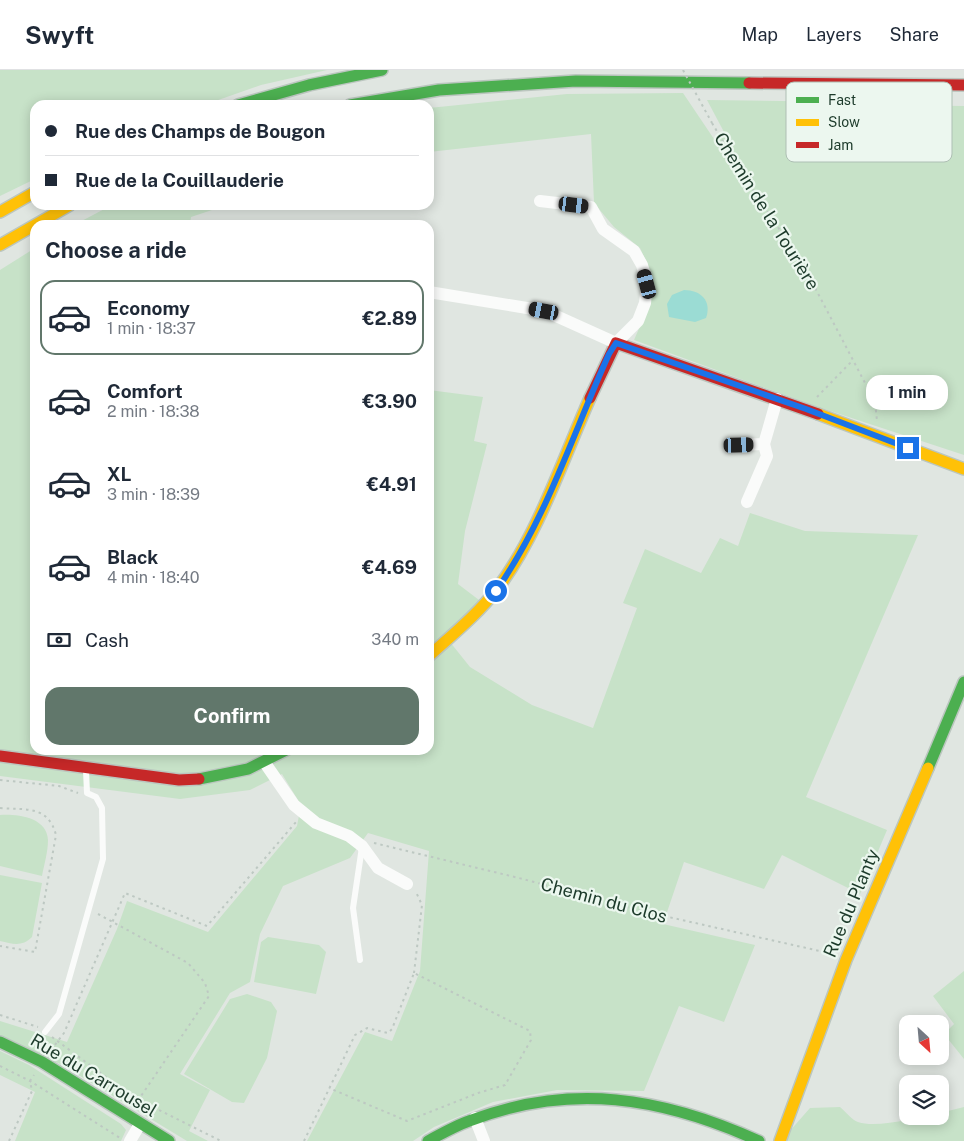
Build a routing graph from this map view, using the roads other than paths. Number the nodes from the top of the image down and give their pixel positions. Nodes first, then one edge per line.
1 (382, 70) edge
2 (786, 83) edge
3 (256, 100) edge
4 (379, 100) edge
5 (30, 195) edge
6 (540, 201) dead end
7 (61, 210) edge
8 (66, 210) edge
9 (0, 212) edge
10 (44, 220) edge
11 (58, 220) edge
12 (30, 228) edge
13 (30, 239) edge
14 (0, 245) edge
15 (0, 257) edge
16 (434, 293) edge
17 (616, 343) junction
18 (777, 399) junction
19 (764, 444) junction
20 (739, 445) dead end
21 (964, 469) edge
22 (746, 502) dead end
23 (434, 651) edge
24 (964, 682) edge
25 (277, 755) edge
26 (0, 756) edge
27 (265, 762) junction
28 (86, 768) junction
29 (362, 846) junction
30 (407, 884) road end
31 (360, 960) dead end
32 (45, 1032) road end
33 (0, 1042) edge
34 (475, 1118) junction
35 (140, 1124) junction
36 (130, 1141) edge
37 (169, 1141) edge
38 (428, 1141) edge
39 (484, 1141) edge
40 (760, 1141) edge
41 (780, 1141) edge

1 - 3 main road
2 - 4 main road
5 - 9 main road
6 - 17 street
7 - 10 main road
8 - 11 main road
12 - 14 main road
13 - 15 main road
16 - 17 street
17 - 18 main road
17 - 23 main road
18 - 19 street
18 - 21 main road
19 - 20 street
19 - 22 street
24 - 41 main road, Rue du Planty
25 - 27 main road
26 - 28 main road
27 - 28 main road
27 - 29 street
28 - 32 lane
29 - 30 street
29 - 31 lane
33 - 35 main road, Rue du Carrousel
34 - 38 main road
34 - 39 street
34 - 40 main road
35 - 36 street
35 - 37 main road, Rue du Carrousel

